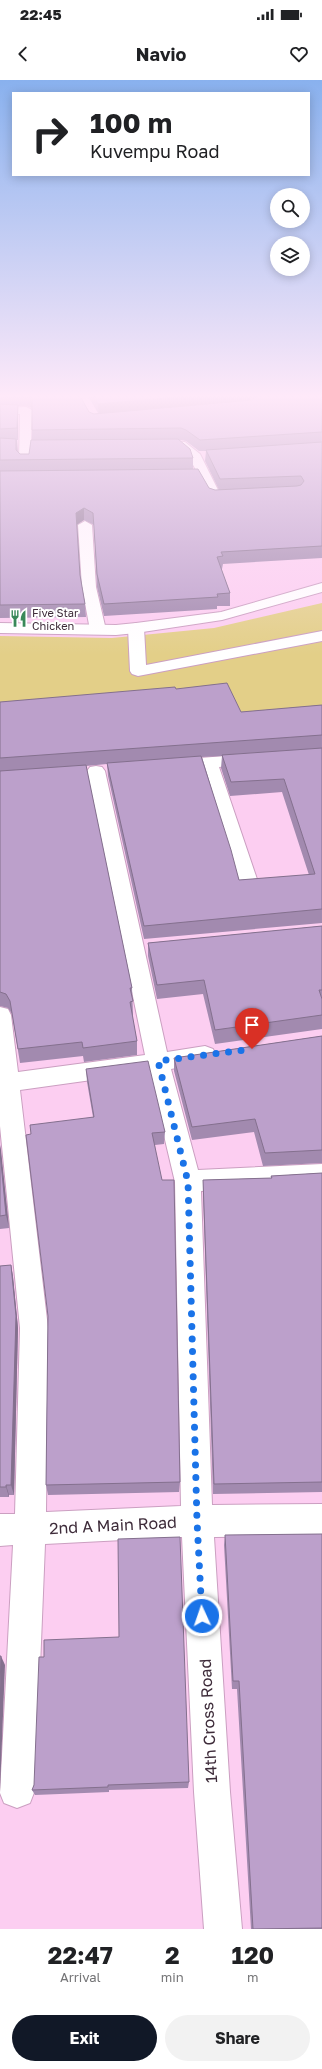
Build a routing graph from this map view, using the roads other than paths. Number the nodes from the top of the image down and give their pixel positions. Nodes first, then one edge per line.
1 (204, 482) edge
2 (252, 494) edge
3 (85, 526) dead end
4 (322, 587) edge
5 (0, 628) edge
6 (136, 628) junction
7 (98, 630) junction
8 (322, 636) edge
9 (269, 758) edge
10 (209, 762) junction
11 (156, 766) edge
12 (96, 771) dead end
13 (249, 885) edge
14 (0, 1015) edge
15 (229, 1052) edge
16 (158, 1061) junction
17 (3, 1084) edge
18 (322, 1174) edge
19 (188, 1182) junction
20 (322, 1520) edge
21 (197, 1521) junction
22 (15, 1529) edge
23 (17, 1790) dead end
24 (223, 1929) edge

1 - 2 street
3 - 7 street
4 - 6 street
5 - 7 street
6 - 7 street
6 - 8 street
9 - 10 street
10 - 11 street
10 - 13 street
12 - 16 street, 14th Cross Road
14 - 17 street
15 - 16 street
16 - 17 street
16 - 19 street, 14th Cross Road
17 - 22 street
18 - 19 street
19 - 21 street, 14th Cross Road
20 - 21 street, 2nd A Main Road
21 - 22 street, 2nd A Main Road
21 - 24 street, 14th Cross Road
22 - 23 street

